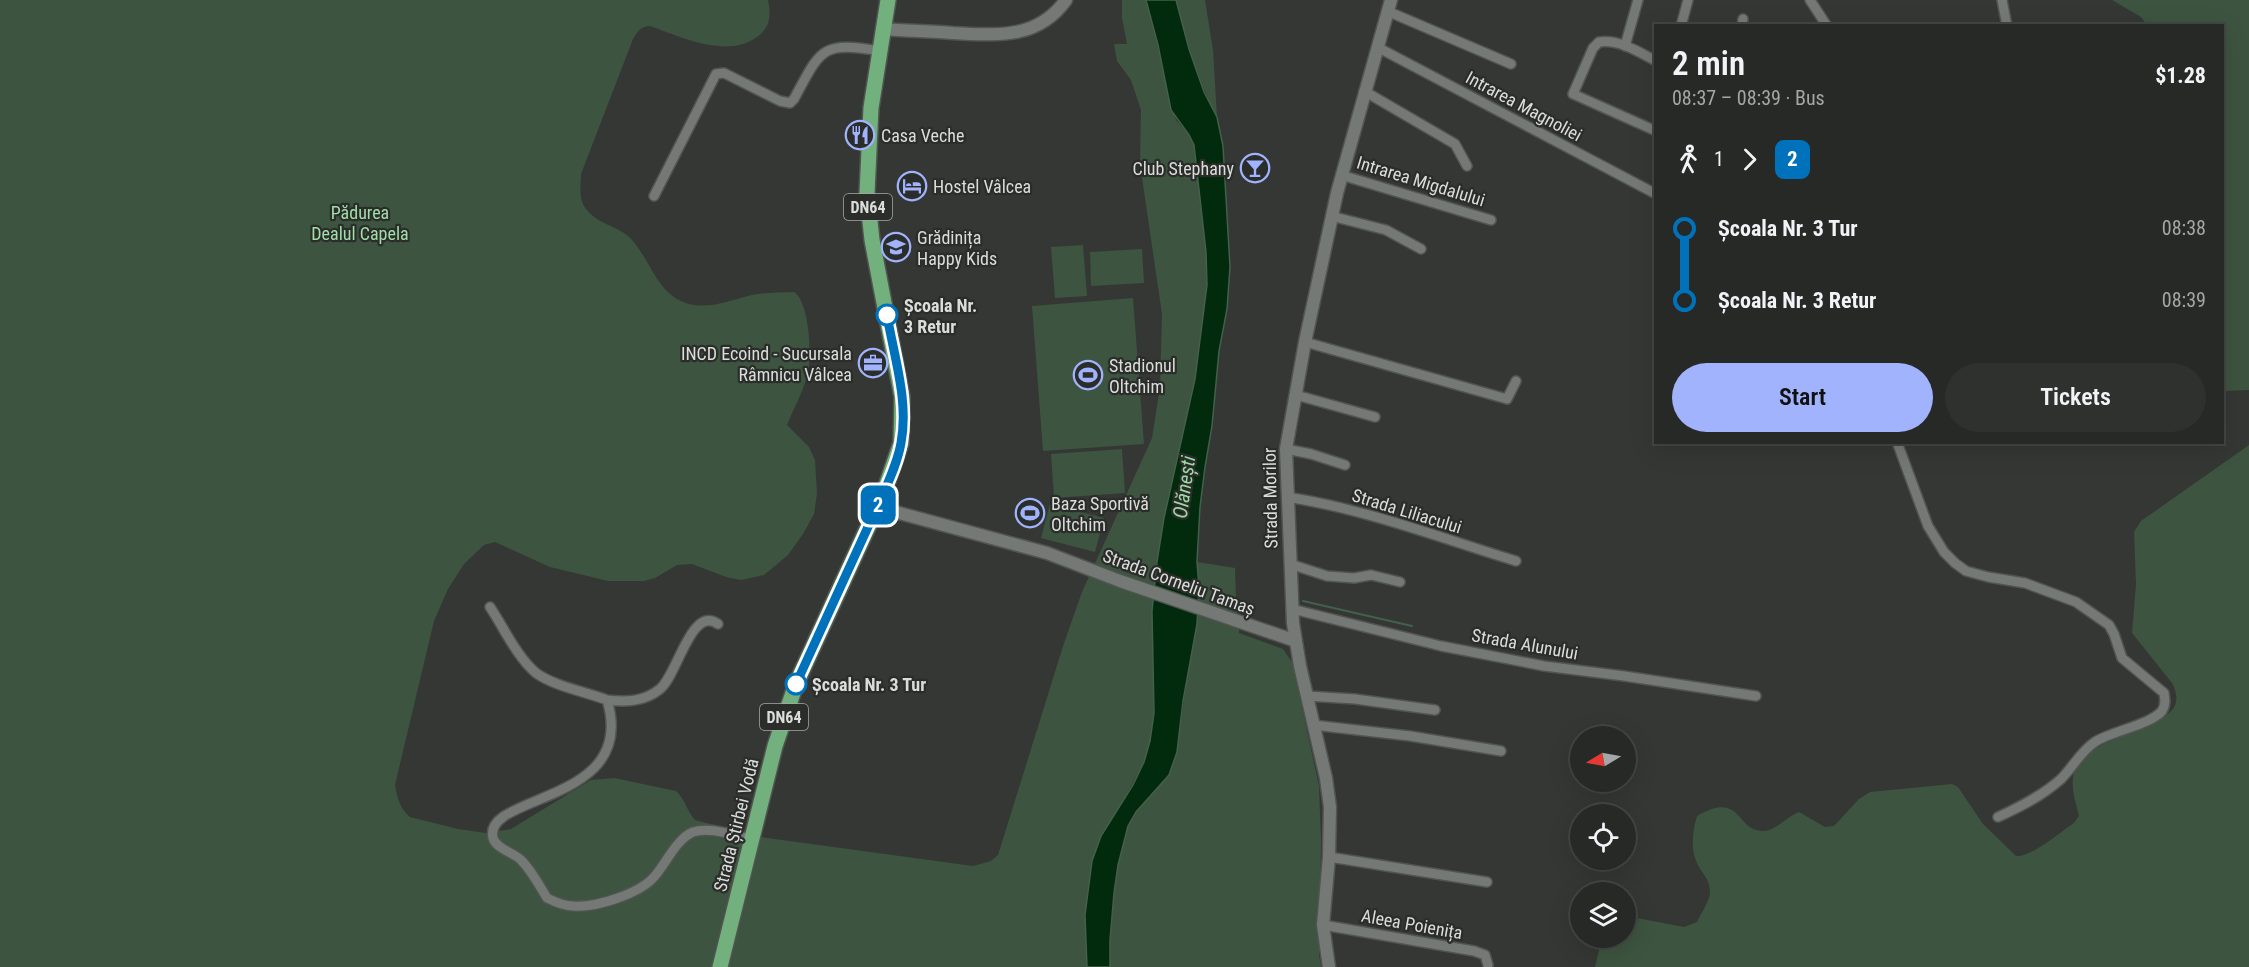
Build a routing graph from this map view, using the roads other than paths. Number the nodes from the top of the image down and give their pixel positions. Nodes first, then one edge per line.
1 (888, 0) edge
2 (1066, 0) edge
3 (1638, 0) edge
4 (1688, 0) edge
5 (1810, 0) edge
6 (2002, 0) edge
7 (1389, 6) edge
8 (1682, 24) edge
9 (1826, 24) edge
10 (2007, 24) edge
11 (884, 29) junction
12 (1626, 46) junction
13 (1377, 47) junction
14 (880, 51) junction
15 (1654, 60) edge
16 (1511, 64) dead end
17 (1364, 91) junction
18 (1654, 130) edge
19 (1467, 166) dead end
20 (1341, 175) junction
21 (1654, 193) edge
22 (654, 196) dead end
23 (1332, 216) junction
24 (1491, 220) dead end
25 (1421, 249) dead end
26 (1305, 342) junction
27 (1516, 381) dead end
28 (1296, 395) junction
29 (1376, 417) dead end
30 (1898, 444) edge
31 (1286, 449) junction
32 (1345, 465) dead end
33 (1287, 496) junction
34 (878, 507) junction
35 (1516, 561) dead end
36 (1290, 564) junction
37 (1400, 582) dead end
38 (490, 607) dead end
39 (1292, 609) junction
40 (718, 624) dead end
41 (1296, 641) junction
42 (1307, 696) junction
43 (1756, 696) dead end
44 (607, 700) junction
45 (1435, 710) dead end
46 (1313, 724) junction
47 (1501, 751) dead end
48 (1998, 817) dead end
49 (752, 839) junction
50 (1329, 857) junction
51 (1487, 882) dead end
52 (1323, 925) junction
53 (1488, 965) dead end
54 (720, 967) edge
55 (1329, 967) edge

1 - 11 main road, Strada Știrbei Vodă / DN64
2 - 11 street
3 - 12 street
4 - 8 street
5 - 9 street
6 - 10 street
7 - 13 street, Strada Morilor
7 - 16 street
11 - 14 main road, Strada Știrbei Vodă / DN64
12 - 15 street
12 - 18 street
13 - 17 street, Strada Morilor
13 - 21 street, Intrarea Magnoliei
14 - 22 street
14 - 34 main road, Strada Știrbei Vodă / DN64
17 - 19 street
17 - 20 street, Strada Morilor
20 - 23 street, Strada Morilor
20 - 24 street, Intrarea Migdalului
23 - 25 street
23 - 26 street, Strada Morilor
26 - 27 street
26 - 28 street, Strada Morilor
28 - 29 street
28 - 31 street, Strada Morilor
30 - 48 street
31 - 32 street
31 - 33 street, Strada Morilor
33 - 35 street, Strada Liliacului
33 - 36 street, Strada Morilor
34 - 41 street, Strada Corneliu Tamaș
34 - 49 main road, Strada Știrbei Vodă / DN64
36 - 37 street
36 - 39 street, Strada Morilor
38 - 44 street
39 - 41 street, Strada Morilor
39 - 43 street, Strada Alunului
40 - 44 street
41 - 42 street, Strada Morilor
42 - 45 street
42 - 46 street, Strada Morilor
44 - 49 street
46 - 47 street
46 - 50 street, Strada Morilor
49 - 54 main road, Strada Știrbei Vodă / DN64
50 - 51 street
50 - 52 street, Strada Morilor
52 - 53 street, Aleea Poienița
52 - 55 street, Strada Morilor

